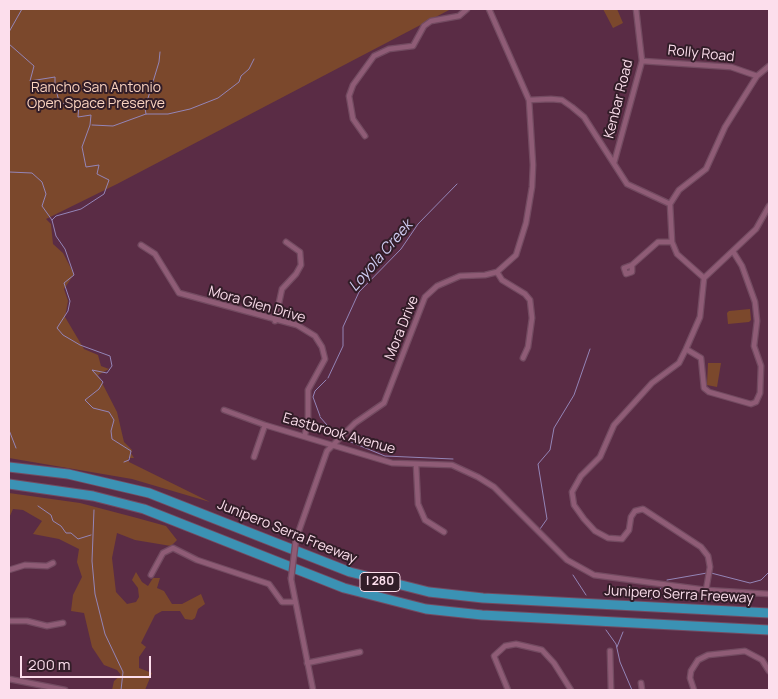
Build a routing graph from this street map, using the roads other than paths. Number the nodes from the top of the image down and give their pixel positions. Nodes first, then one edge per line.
1 (467, 9) edge
2 (489, 9) edge
3 (636, 9) edge
4 (642, 60) junction
5 (769, 66) edge
6 (757, 76) junction
7 (529, 100) junction
8 (365, 136) dead end
9 (614, 164) junction
10 (670, 204) junction
11 (769, 206) edge
12 (286, 242) dead end
13 (672, 242) junction
14 (141, 246) dead end
15 (734, 253) junction
16 (632, 265) dead end
17 (498, 272) junction
18 (704, 278) junction
19 (275, 320) junction
20 (686, 349) junction
21 (523, 358) dead end
22 (224, 410) dead end
23 (265, 425) junction
24 (305, 435) junction
25 (333, 444) junction
26 (254, 457) dead end
27 (416, 464) junction
28 (9, 467) edge
29 (9, 484) edge
30 (444, 532) dead end
31 (53, 563) dead end
32 (9, 570) edge
33 (151, 575) dead end
34 (706, 590) junction
35 (769, 594) edge
36 (296, 602) junction
37 (769, 613) edge
38 (9, 621) edge
39 (63, 622) dead end
40 (769, 630) edge
41 (610, 651) dead end
42 (360, 652) dead end
43 (307, 663) junction
44 (769, 671) edge
45 (9, 679) edge
46 (642, 683) dead end
47 (65, 690) edge
48 (313, 690) edge
49 (508, 690) edge
50 (571, 690) edge
51 (611, 690) edge
52 (642, 690) edge
53 (694, 690) edge

1 - 8 street
2 - 7 street
3 - 4 street, Kenbar Road
4 - 6 street, Rolly Road
4 - 9 street, Kenbar Road
5 - 6 street
6 - 10 street
7 - 9 street
7 - 17 street
9 - 10 street
10 - 13 street
11 - 15 street
12 - 19 street
13 - 16 street
13 - 18 street
14 - 19 street, Mora Glen Drive
15 - 18 street
15 - 20 street
17 - 21 street
17 - 25 street, Mora Drive
18 - 20 street
19 - 24 street, Mora Glen Drive
20 - 34 street
22 - 23 street, Eastbrook Avenue
23 - 24 street, Eastbrook Avenue
23 - 26 street
24 - 25 street, Eastbrook Avenue
25 - 27 street, Eastbrook Avenue
25 - 36 street, Mora Drive, bridge
27 - 30 street
27 - 34 street, Eastbrook Avenue
28 - 37 highway, Junipero Serra Freeway / I 280
29 - 40 highway, I 280
31 - 32 street
33 - 36 street
34 - 35 street, Eastbrook Avenue
36 - 43 street, Mora Drive
38 - 39 street
41 - 51 street
42 - 43 street
43 - 48 street, Mora Drive
44 - 53 street
45 - 47 street
46 - 52 street
49 - 50 street

